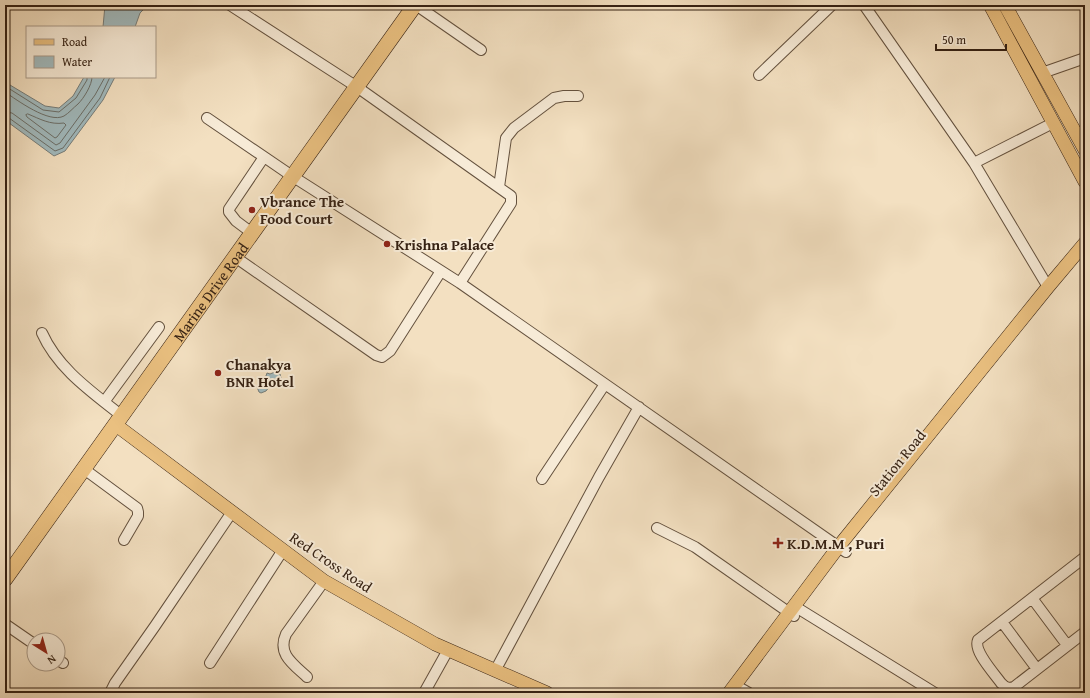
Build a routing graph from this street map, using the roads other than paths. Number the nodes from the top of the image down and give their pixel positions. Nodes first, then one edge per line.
1 (230, 5) edge
2 (415, 5) edge
3 (832, 5) edge
4 (864, 5) edge
5 (990, 5) edge
6 (1005, 5) edge
7 (481, 50) dead end
8 (1085, 58) edge
9 (1042, 72) junction
10 (759, 75) dead end
11 (357, 87) junction
12 (578, 96) dead end
13 (207, 118) dead end
14 (1053, 123) junction
15 (1085, 150) edge
16 (264, 157) junction
17 (974, 163) junction
18 (292, 176) junction
19 (1085, 182) edge
20 (499, 187) junction
21 (252, 233) junction
22 (1085, 243) edge
23 (1085, 256) edge
24 (235, 257) junction
25 (441, 271) junction
26 (460, 283) junction
27 (1048, 287) junction
28 (159, 328) dead end
29 (42, 333) dead end
30 (605, 384) junction
31 (104, 402) junction
32 (639, 407) junction
33 (119, 421) junction
34 (84, 469) junction
35 (542, 479) dead end
36 (232, 512) junction
37 (657, 528) dead end
38 (124, 540) dead end
39 (843, 549) junction
40 (284, 550) junction
41 (1085, 558) edge
42 (5, 579) edge
43 (324, 580) junction
44 (1032, 598) junction
45 (794, 613) junction
46 (1002, 622) junction
47 (5, 624) edge
48 (1085, 632) edge
49 (26, 638) edge
50 (1067, 645) junction
51 (448, 650) junction
52 (210, 663) dead end
53 (1037, 669) junction
54 (495, 670) junction
55 (307, 677) dead end
56 (743, 692) edge
57 (110, 693) edge
58 (424, 693) edge
59 (547, 693) edge
60 (729, 693) edge
61 (935, 693) edge

1 - 11 street
2 - 7 street
2 - 11 highway, Marine Drive Road
3 - 10 street
4 - 17 street
5 - 14 main road
6 - 9 main road
8 - 9 street
9 - 15 main road
11 - 18 highway, Marine Drive Road
11 - 20 street
12 - 20 street
13 - 16 street
14 - 17 street
14 - 19 main road
16 - 18 street
16 - 21 street
17 - 27 street
18 - 21 highway, Marine Drive Road
18 - 25 street
20 - 26 street
21 - 24 highway, Marine Drive Road
22 - 27 main road
23 - 39 main road, Station Road
24 - 25 street
24 - 33 highway, Marine Drive Road
25 - 26 street
26 - 30 street
27 - 39 main road
28 - 31 street
29 - 31 street
30 - 32 street
30 - 35 street
31 - 33 street
32 - 39 street
32 - 54 street
33 - 34 highway, Marine Drive Road
33 - 36 main road, Red Cross Road
34 - 38 street
34 - 42 highway, Marine Drive Road
36 - 40 main road, Red Cross Road
36 - 57 street
37 - 45 street
39 - 45 main road, Station Road
40 - 43 main road, Red Cross Road
40 - 52 street
41 - 44 street
43 - 51 main road, Red Cross Road
43 - 55 street
44 - 46 street
44 - 50 street
45 - 56 main road, Station Road
45 - 60 main road
45 - 61 street
46 - 53 street
46 - 53 street
47 - 49 street
48 - 50 street
50 - 53 street
51 - 54 main road, Red Cross Road
51 - 58 street
54 - 59 main road, Red Cross Road

